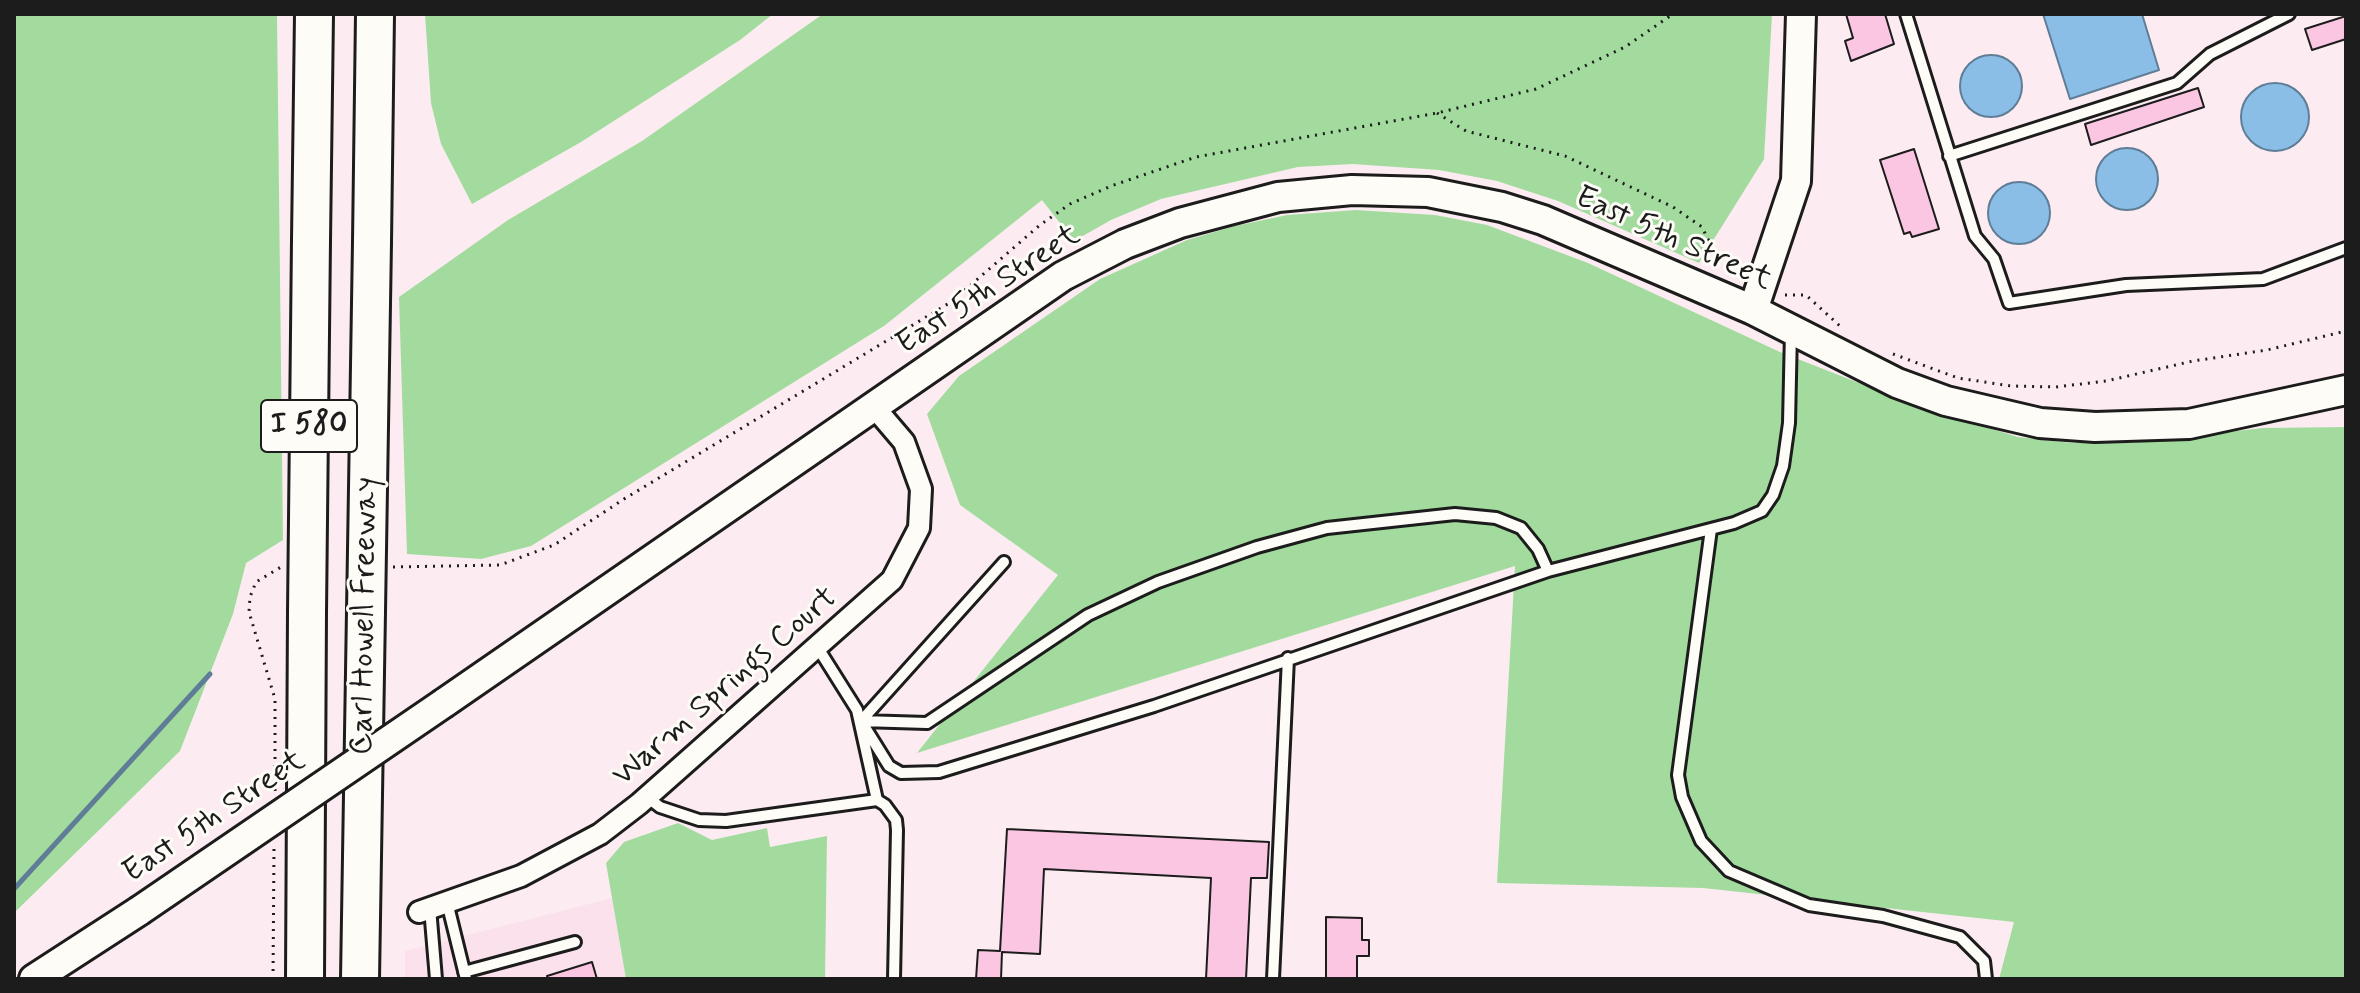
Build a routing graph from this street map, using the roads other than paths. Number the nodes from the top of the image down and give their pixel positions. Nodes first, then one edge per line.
1 (314, 14) edge
2 (375, 14) edge
3 (1801, 14) edge
4 (1906, 14) edge
5 (2289, 14) edge
6 (1949, 156) junction
7 (2346, 248) edge
8 (1753, 310) junction
9 (1791, 329) junction
10 (2346, 390) edge
11 (875, 408) junction
12 (1711, 529) junction
13 (1004, 562) dead end
14 (1548, 571) junction
15 (818, 648) junction
16 (1288, 658) junction
17 (861, 721) junction
18 (647, 797) junction
19 (877, 800) junction
20 (432, 908) junction
21 (575, 942) dead end
22 (465, 975) edge
23 (34, 979) edge
24 (305, 979) edge
25 (360, 979) edge
26 (436, 979) edge
27 (894, 979) edge
28 (1273, 979) edge
29 (1986, 979) edge

1 - 24 highway, Carl Howell Freeway / I 580, bridge
2 - 25 highway, Carl Howell Freeway / I 580, bridge
3 - 8 main road
4 - 6 lane
5 - 6 lane
6 - 7 lane
8 - 9 main road, East 5th Street
8 - 11 main road, East 5th Street
9 - 10 main road, East 5th Street
9 - 12 lane
11 - 15 street, Warm Springs Court
11 - 23 main road, East 5th Street, bridge
12 - 14 lane
12 - 29 lane
13 - 17 lane
14 - 16 lane
14 - 17 lane
15 - 17 lane
15 - 18 street, Warm Springs Court
16 - 17 lane
16 - 28 lane
17 - 19 lane
18 - 19 lane
18 - 20 street, Warm Springs Court
19 - 27 lane
20 - 22 lane
20 - 26 lane
21 - 22 lane

